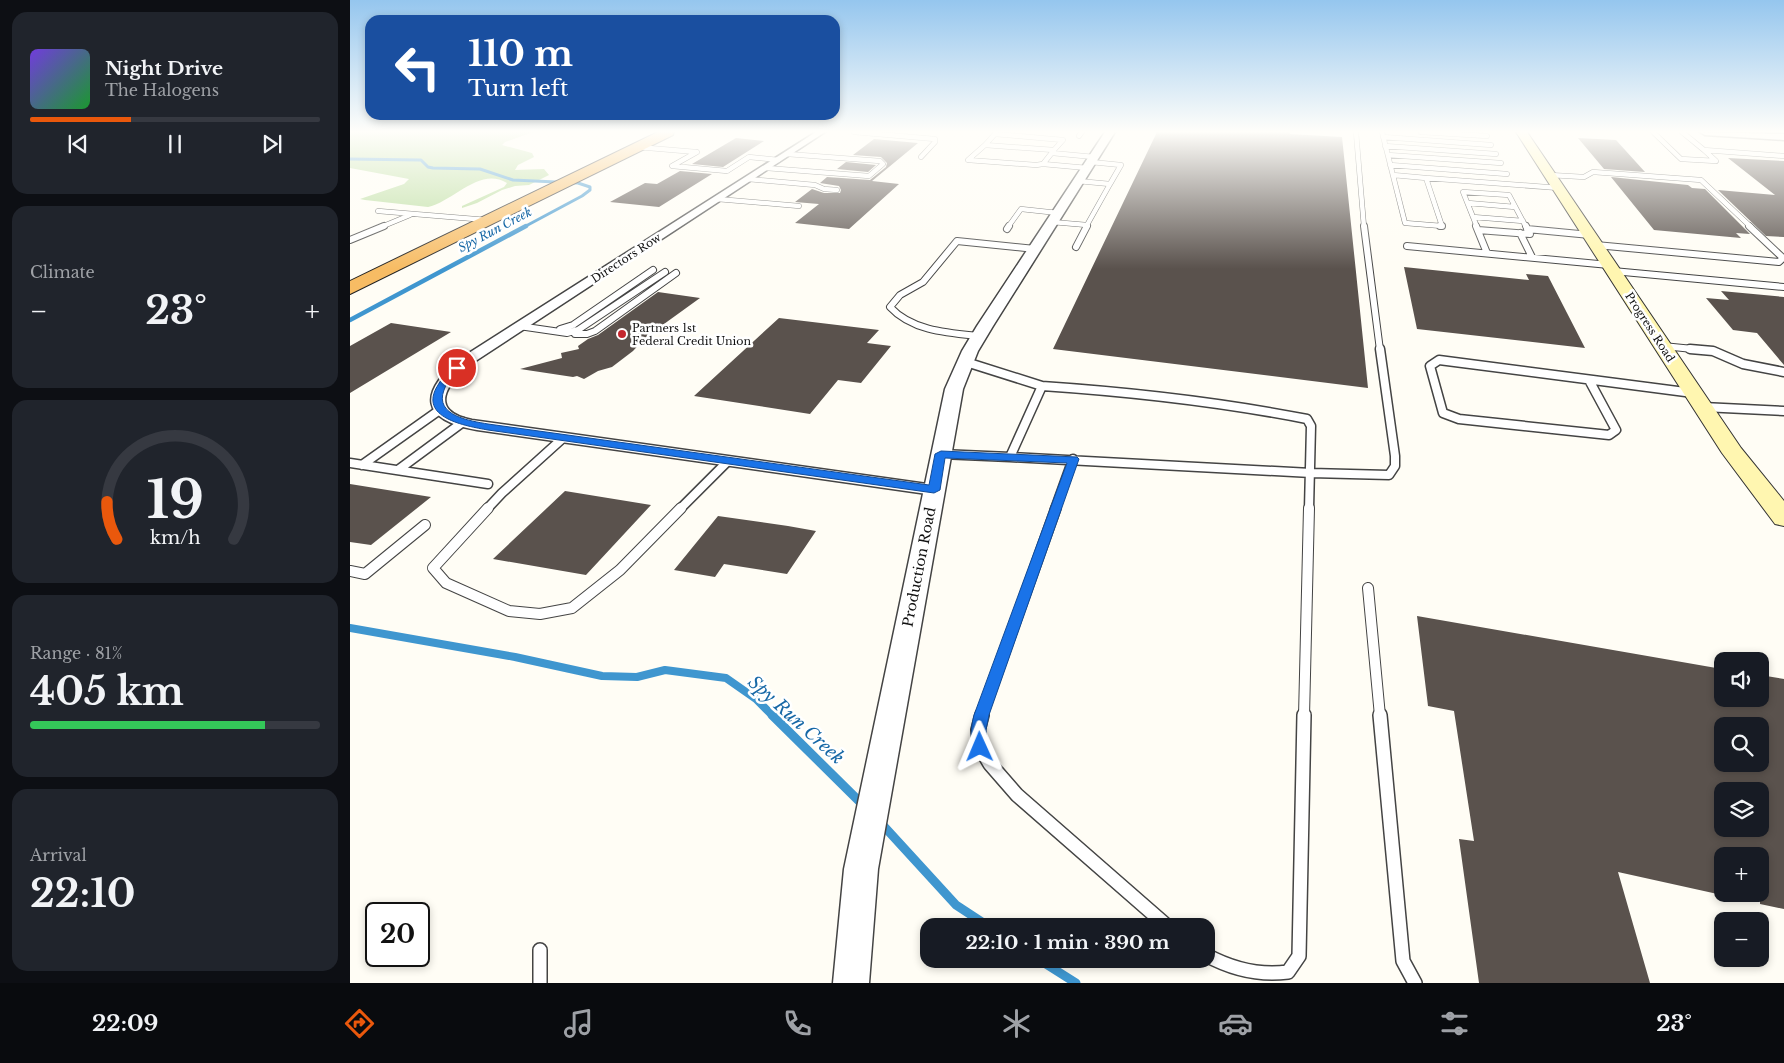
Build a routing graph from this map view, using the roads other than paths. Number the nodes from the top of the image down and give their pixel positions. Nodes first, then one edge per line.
1 (573, 178) edge
2 (1080, 178) edge
3 (1102, 178) edge
4 (1114, 178) edge
5 (1360, 178) edge
6 (1394, 178) edge
7 (1426, 178) joint
8 (1509, 178) edge
9 (1552, 178) edge
10 (1579, 178) edge
11 (1673, 178) edge
12 (748, 179) joint
13 (1555, 182) junction
14 (1110, 184) junction
15 (1513, 184) junction
16 (837, 190) dead end
17 (717, 199) junction
18 (1468, 203) junction
19 (799, 206) dead end
20 (1516, 207) junction
21 (378, 211) dead end
22 (412, 214) junction
23 (1473, 216) junction
24 (1055, 217) junction
25 (487, 220) junction
26 (1522, 221) junction
27 (1087, 225) junction
28 (1007, 229) dead end
29 (1527, 229) junction
30 (1478, 230) junction
31 (1520, 233) junction
32 (350, 240) edge
33 (1593, 240) junction
34 (1407, 246) dead end
35 (1076, 247) dead end
36 (1035, 248) junction
37 (1487, 253) junction
38 (1532, 257) junction
39 (1611, 268) junction
40 (665, 272) junction
41 (1784, 287) edge
42 (350, 288) edge
43 (520, 326) junction
44 (555, 331) junction
45 (570, 333) junction
46 (979, 336) junction
47 (1662, 346) junction
48 (966, 362) junction
49 (1784, 372) edge
50 (1589, 380) junction
51 (1042, 386) junction
52 (1698, 400) junction
53 (441, 409) junction
54 (1784, 411) edge
55 (463, 422) junction
56 (563, 438) junction
57 (941, 454) junction
58 (1010, 457) junction
59 (1073, 459) junction
60 (727, 462) junction
61 (350, 463) edge
62 (362, 464) junction
63 (398, 470) junction
64 (1311, 473) junction
65 (488, 484) dead end
66 (934, 490) junction
67 (1784, 518) edge
68 (425, 525) dead end
69 (350, 571) edge
70 (1368, 588) dead end
71 (1158, 918) edge
72 (540, 950) dead end
73 (1215, 960) edge
74 (540, 983) edge
75 (851, 983) edge
76 (1414, 983) edge

1 - 25 highway
2 - 24 street, Production Road
3 - 14 lane
4 - 14 lane
5 - 64 lane
6 - 7 lane
7 - 15 lane
8 - 15 lane
9 - 13 main road, Progress Road
10 - 13 lane
11 - 33 lane
12 - 16 lane
12 - 17 street, Directors Row
13 - 15 lane
13 - 33 main road, Progress Road
14 - 27 lane
17 - 19 lane
17 - 43 street, Directors Row
18 - 20 lane
18 - 20 lane
18 - 23 lane
20 - 26 lane
21 - 22 lane
22 - 25 lane
22 - 32 lane
23 - 26 lane
23 - 30 lane
24 - 27 lane
24 - 28 lane
24 - 36 street, Production Road
25 - 42 highway
26 - 29 lane
27 - 35 lane
29 - 31 lane
29 - 33 lane
30 - 31 lane
30 - 37 lane
31 - 38 lane
33 - 39 main road, Progress Road
34 - 37 lane
36 - 46 street, Production Road
36 - 46 lane
37 - 38 lane
38 - 39 lane
39 - 41 lane
39 - 47 main road, Progress Road
40 - 44 lane
40 - 45 lane
40 - 45 lane
43 - 44 lane
43 - 53 street, Directors Row
44 - 45 lane
46 - 48 street, Production Road
47 - 49 lane
47 - 52 main road, Progress Road
48 - 51 lane
48 - 57 street, Production Road
50 - 50 lane
50 - 52 lane
51 - 58 lane
51 - 64 lane
52 - 54 lane
52 - 67 main road, Progress Road
53 - 55 street
53 - 62 lane
55 - 56 street
55 - 63 lane
56 - 60 street
56 - 60 lane
57 - 58 lane
57 - 66 street, Production Road
58 - 59 lane
59 - 64 lane
59 - 71 lane
60 - 66 street
61 - 62 lane
62 - 63 lane
63 - 65 lane
64 - 73 lane
66 - 75 street, Production Road
68 - 69 lane
70 - 76 lane
72 - 74 lane

